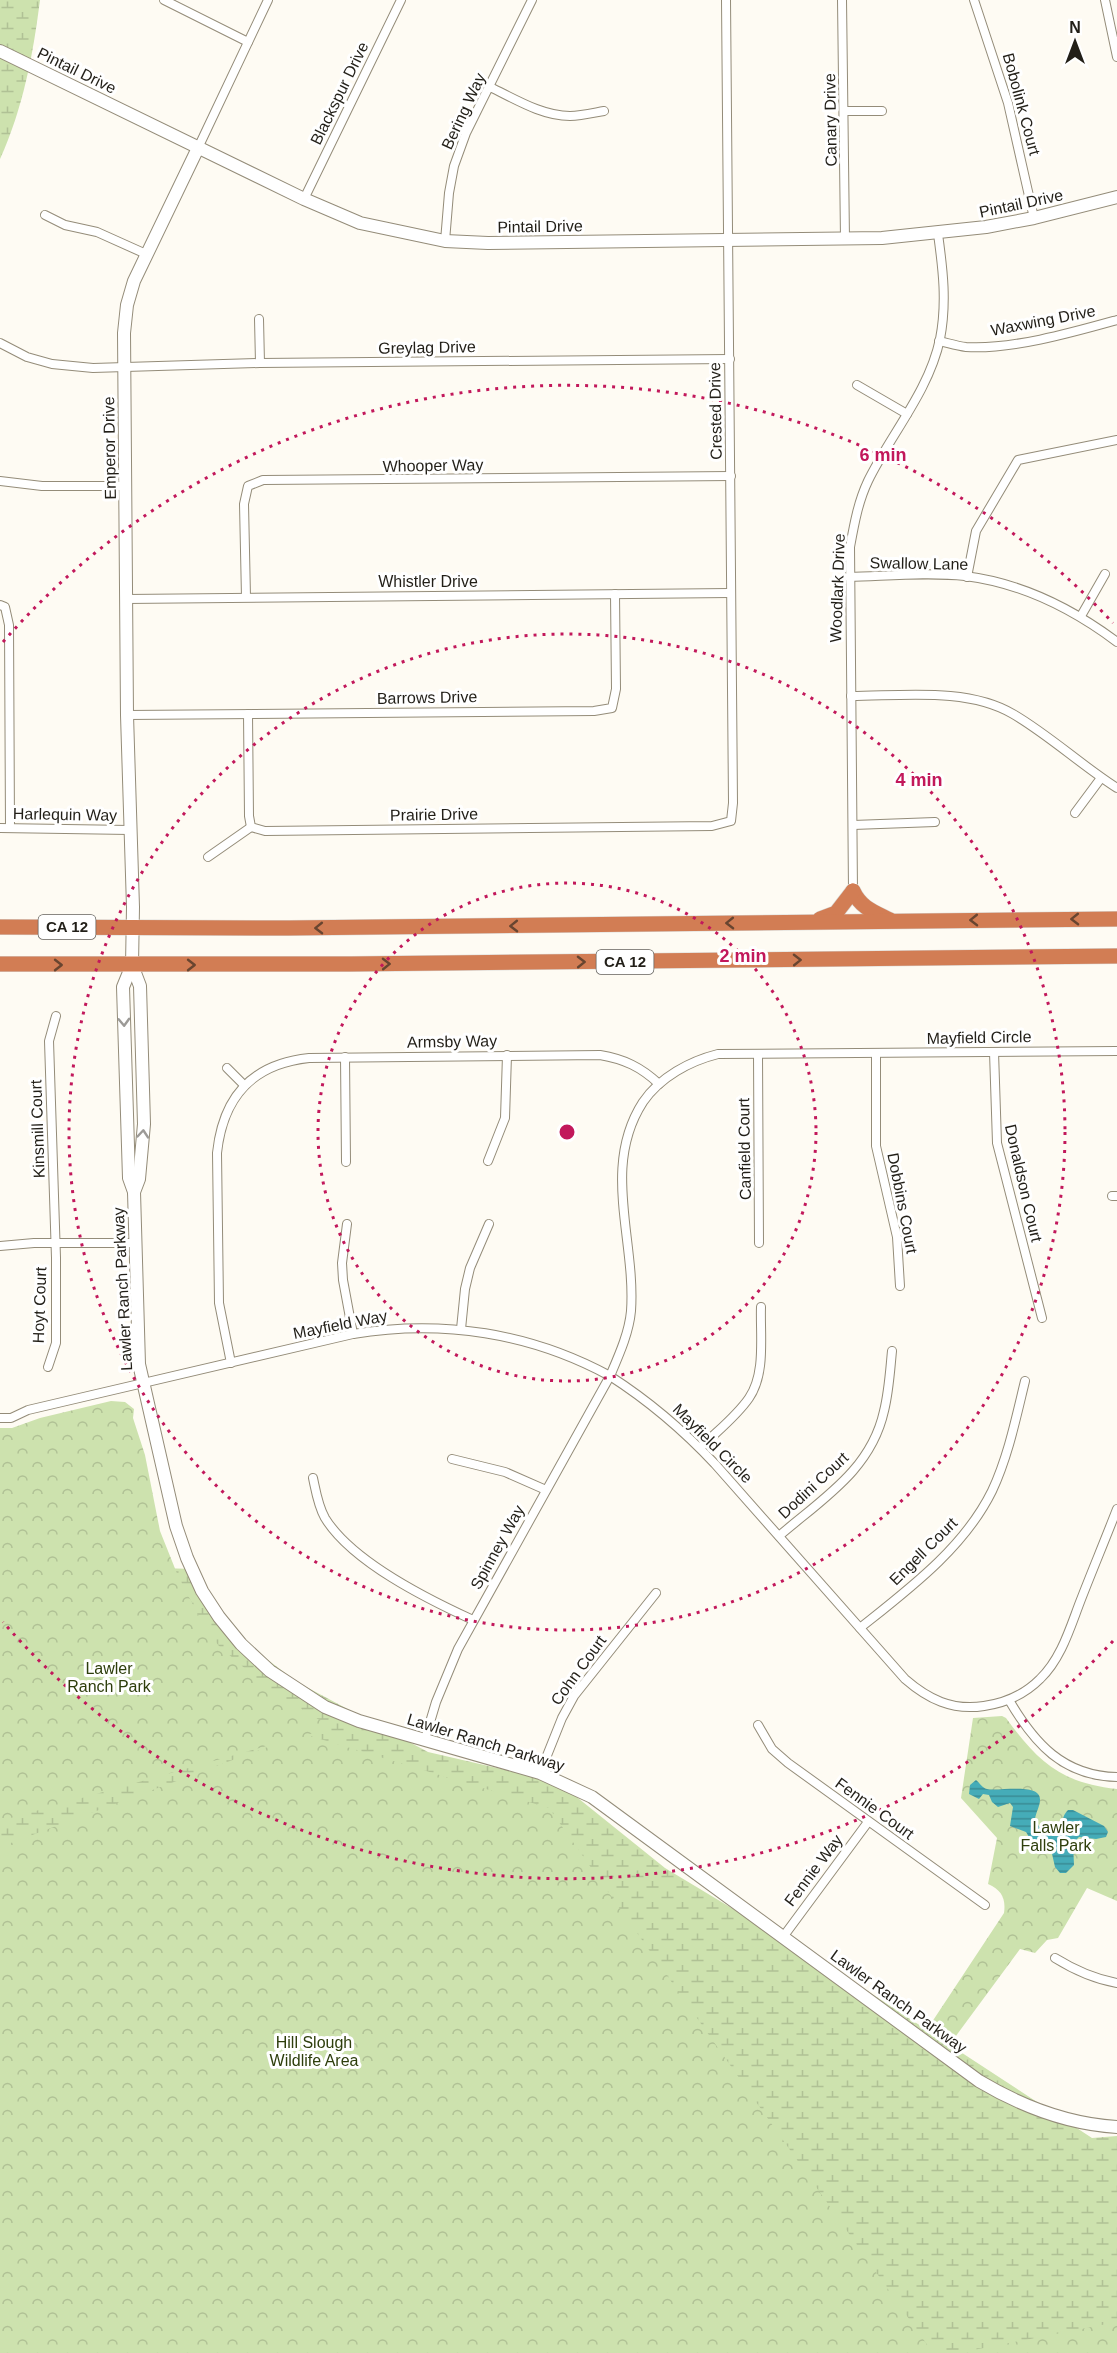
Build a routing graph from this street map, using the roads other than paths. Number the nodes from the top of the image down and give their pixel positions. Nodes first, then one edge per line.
1 (164, 0) edge
2 (268, 0) edge
3 (402, 0) edge
4 (532, 0) edge
5 (726, 0) edge
6 (842, 0) edge
7 (974, 0) edge
8 (1105, 0) edge
9 (248, 42) junction
10 (0, 51) edge
11 (1117, 57) edge
12 (490, 87) junction
13 (604, 111) dead end
14 (845, 111) junction
15 (882, 111) dead end
16 (198, 148) junction
17 (1117, 196) edge
18 (304, 200) junction
19 (45, 215) dead end
20 (1034, 218) junction
21 (938, 234) junction
22 (845, 239) junction
23 (445, 241) junction
24 (729, 241) junction
25 (146, 254) junction
26 (259, 319) dead end
27 (1117, 320) edge
28 (939, 341) junction
29 (0, 343) edge
30 (729, 359) junction
31 (260, 363) junction
32 (124, 368) junction
33 (857, 385) dead end
34 (907, 414) junction
35 (1117, 440) edge
36 (731, 476) junction
37 (0, 481) edge
38 (126, 486) junction
39 (1105, 574) dead end
40 (849, 577) junction
41 (968, 577) junction
42 (730, 592) junction
43 (615, 594) junction
44 (246, 597) junction
45 (126, 599) junction
46 (0, 605) edge
47 (1081, 616) junction
48 (1117, 642) edge
49 (851, 696) junction
50 (127, 714) junction
51 (248, 714) junction
52 (1101, 778) junction
53 (1117, 788) edge
54 (1075, 813) dead end
55 (731, 821) joint
56 (935, 822) dead end
57 (852, 825) junction
58 (0, 828) edge
59 (10, 828) junction
60 (251, 828) junction
61 (130, 830) junction
62 (208, 857) dead end
63 (854, 891) junction
64 (1117, 919) edge
65 (810, 922) junction
66 (894, 922) junction
67 (0, 927) edge
68 (133, 928) junction
69 (1117, 957) edge
70 (0, 964) edge
71 (132, 965) junction
72 (56, 1016) dead end
73 (1117, 1051) edge
74 (994, 1052) junction
75 (876, 1053) junction
76 (758, 1054) junction
77 (507, 1055) junction
78 (345, 1057) junction
79 (227, 1068) dead end
80 (659, 1084) junction
81 (244, 1085) junction
82 (488, 1161) dead end
83 (346, 1162) dead end
84 (347, 1224) dead end
85 (489, 1224) dead end
86 (56, 1243) junction
87 (135, 1243) junction
88 (759, 1243) dead end
89 (0, 1246) edge
90 (900, 1286) dead end
91 (761, 1307) dead end
92 (1042, 1318) dead end
93 (461, 1329) junction
94 (353, 1334) junction
95 (892, 1351) dead end
96 (231, 1363) junction
97 (48, 1367) dead end
98 (610, 1376) junction
99 (1025, 1381) dead end
100 (144, 1383) junction
101 (0, 1418) edge
102 (700, 1448) junction
103 (452, 1459) dead end
104 (313, 1478) dead end
105 (546, 1490) junction
106 (1117, 1509) edge
107 (779, 1536) junction
108 (656, 1593) dead end
109 (473, 1620) junction
110 (860, 1628) junction
111 (1010, 1700) junction
112 (758, 1725) dead end
113 (425, 1739) junction
114 (540, 1773) junction
115 (1117, 1777) edge
116 (868, 1821) junction
117 (984, 1905) dead end
118 (783, 1937) junction
119 (1055, 1958) dead end
120 (1117, 1983) edge
121 (1117, 2127) edge

1 - 9 street
2 - 9 street, Emperor Drive
3 - 18 street, Blackspur Drive
4 - 12 street, Bering Way
5 - 24 street, Crested Drive
6 - 14 street, Canary Drive
7 - 20 street, Bobolink Court
8 - 11 street
9 - 16 street, Emperor Drive
10 - 16 street, Pintail Drive
12 - 13 street
12 - 23 street, Bering Way
14 - 15 street
14 - 22 street, Canary Drive
16 - 18 street, Pintail Drive
16 - 25 street, Emperor Drive
17 - 20 street, Pintail Drive
18 - 23 street, Pintail Drive
19 - 25 street
20 - 21 street, Pintail Drive
21 - 22 street, Pintail Drive
21 - 28 street, Woodlark Drive
22 - 24 street, Pintail Drive
23 - 24 street, Pintail Drive
24 - 30 street, Crested Drive
25 - 32 street, Emperor Drive
26 - 31 street
27 - 28 street, Waxwing Drive
28 - 34 street, Woodlark Drive
29 - 32 street, Greylag Drive
30 - 31 street, Greylag Drive
30 - 36 street, Crested Drive
31 - 32 street, Greylag Drive
32 - 38 street, Emperor Drive
33 - 34 street
34 - 40 street, Woodlark Drive
35 - 41 street
36 - 42 street, Crested Drive
36 - 44 street, Whooper Way
37 - 38 street
38 - 45 street, Emperor Drive
39 - 47 street
40 - 41 street, Swallow Lane
40 - 49 street, Woodlark Drive
41 - 47 street, Swallow Lane
42 - 43 street, Whistler Drive
42 - 55 street, Crested Drive
43 - 44 street, Whistler Drive
43 - 51 street, Barrows Drive
44 - 45 street, Whistler Drive
45 - 50 street, Emperor Drive
46 - 59 street
47 - 48 street, Swallow Lane
49 - 52 street
49 - 57 street, Woodlark Drive
50 - 51 street, Barrows Drive
50 - 61 street, Emperor Drive
51 - 60 street
52 - 53 street
52 - 54 street
55 - 60 street, Prairie Drive
56 - 57 street
57 - 63 street, Woodlark Drive
58 - 59 street, Harlequin Way
59 - 61 street, Harlequin Way
60 - 62 street
61 - 68 street, Emperor Drive
63 - 65 highway
63 - 66 highway
64 -> 66 highway, CA 12
65 - 66 highway, CA 12
65 -> 68 highway, CA 12
67 - 68 highway, CA 12
68 - 71 street, Lawler Ranch Parkway
71 -> 69 highway, CA 12
70 -> 71 highway, CA 12
71 - 87 street, Lawler Ranch Parkway
72 - 86 street, Kinsmill Court
73 - 74 street, Mayfield Circle
74 - 75 street, Mayfield Circle
74 - 92 street, Donaldson Court
75 - 76 street, Mayfield Circle
75 - 90 street, Dobbins Court
76 - 80 street, Mayfield Circle
76 - 88 street, Canfield Court
77 - 78 street, Armsby Way
77 - 80 street, Armsby Way
77 - 82 street
78 - 81 street, Armsby Way
78 - 83 street
79 - 81 street
80 - 98 street, Mayfield Circle
81 - 96 street, Armsby Way
84 - 94 street
85 - 93 street
86 - 87 street
86 - 89 street
86 - 97 street, Hoyt Court
87 - 100 street, Lawler Ranch Parkway
91 - 102 street
93 - 94 street, Mayfield Way
93 - 98 street, Mayfield Way
94 - 96 street, Mayfield Way
95 - 107 street, Dodini Court
96 - 100 street, Mayfield Way
98 - 102 street, Mayfield Circle
98 - 105 street, Spinney Way
99 - 110 street, Engell Court
100 - 101 street, Mayfield Way
100 - 113 street, Lawler Ranch Parkway
102 - 107 street, Mayfield Circle
103 - 105 street
104 - 109 street
105 - 109 street, Spinney Way
106 - 111 street, Mayfield Circle
107 - 110 street, Mayfield Circle
108 - 114 street, Cohn Court
109 - 113 street, Spinney Way
110 - 111 street, Mayfield Circle
111 - 115 street
112 - 116 street, Fennie Court
113 - 114 street, Lawler Ranch Parkway
114 - 118 street, Lawler Ranch Parkway
116 - 117 street, Fennie Court
116 - 118 street, Fennie Way
118 - 121 street, Lawler Ranch Parkway
119 - 120 street

